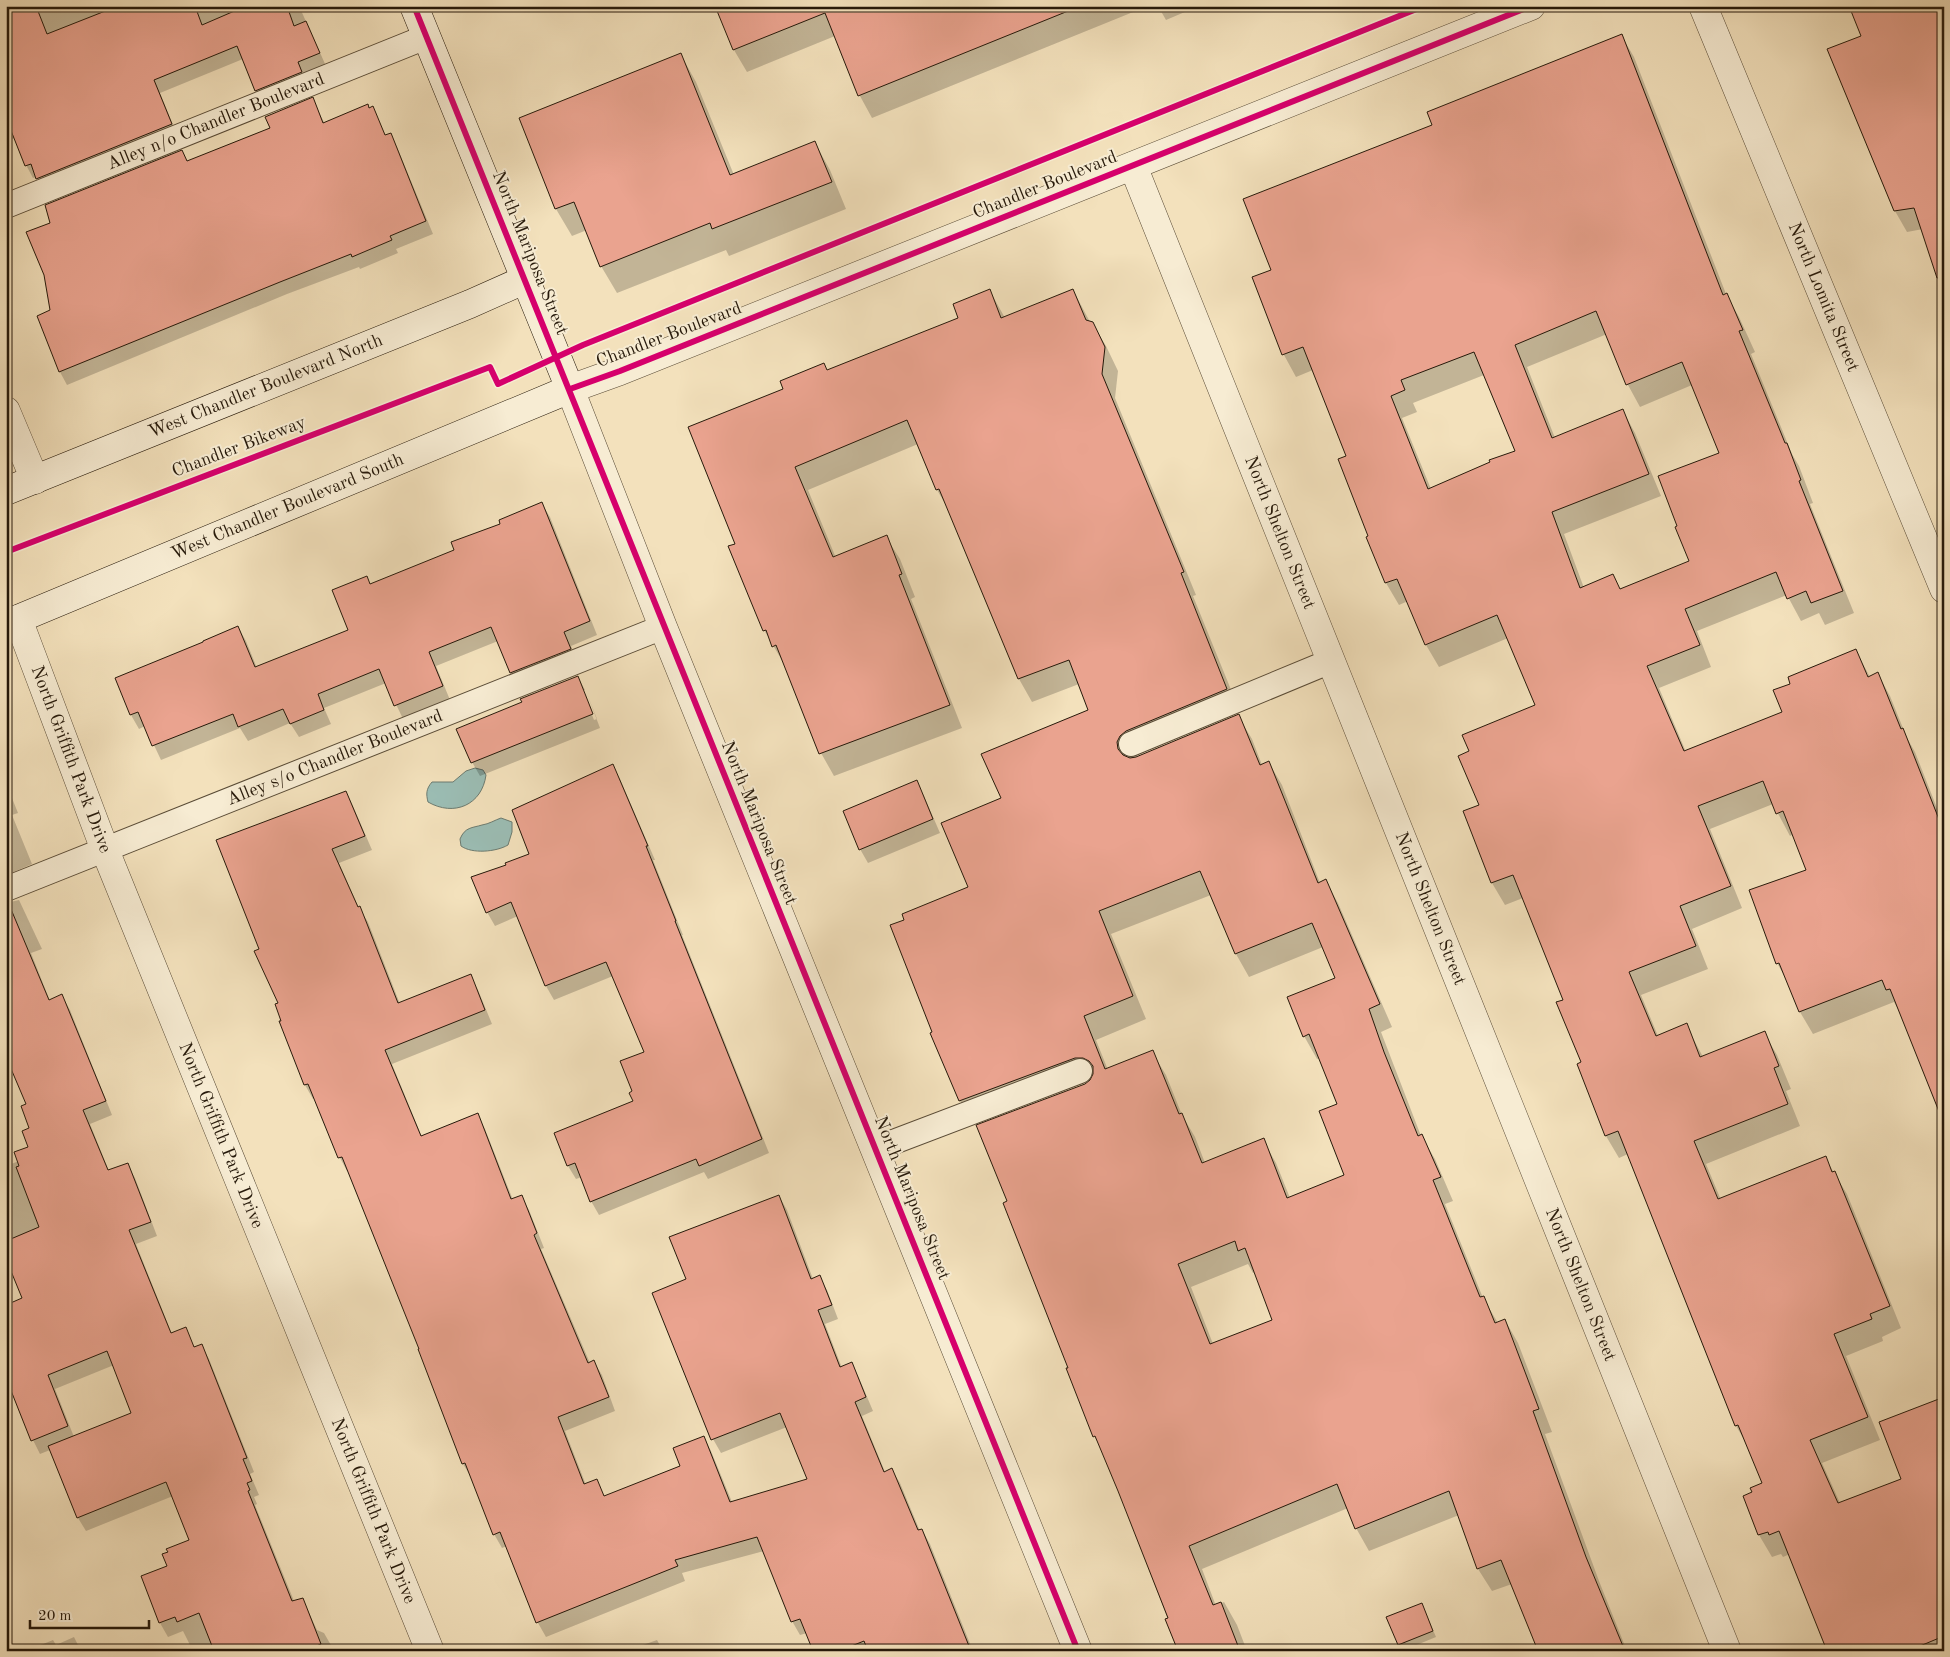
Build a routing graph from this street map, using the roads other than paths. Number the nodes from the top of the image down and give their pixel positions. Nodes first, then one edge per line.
1 (414, 6) edge
2 (1531, 6) edge
3 (1704, 6) edge
4 (426, 38) junction
5 (1133, 166) junction
6 (6, 206) edge
7 (524, 280) junction
8 (570, 389) junction
9 (6, 411) edge
10 (35, 480) junction
11 (6, 491) edge
12 (1944, 589) edge
13 (12, 621) edge
14 (664, 627) junction
15 (1331, 661) junction
16 (1131, 744) dead end
17 (105, 850) junction
18 (6, 889) edge
19 (1080, 1071) dead end
20 (876, 1149) junction
21 (430, 1651) edge
22 (1078, 1651) edge
23 (1727, 1651) edge

1 - 4 street, North Mariposa Street
2 - 5 street, Chandler Boulevard
3 - 12 street, North Lomita Street
4 - 6 lane, Alley n/o Chandler Boulevard
4 - 7 street, North Mariposa Street
5 - 8 street, Chandler Boulevard
5 - 15 street, North Shelton Street
7 - 8 street, North Mariposa Street
7 - 10 street, West Chandler Boulevard North
8 - 13 street, West Chandler Boulevard South
8 - 14 street, North Mariposa Street
9 - 10 street
10 - 11 street, West Chandler Boulevard North
13 - 17 street, North Griffith Park Drive
14 - 17 lane, Alley s/o Chandler Boulevard
14 - 20 street, North Mariposa Street
15 - 16 lane
15 - 23 street, North Shelton Street
17 - 18 lane, Alley s/o Chandler Boulevard
17 - 21 street, North Griffith Park Drive
19 - 20 lane
20 - 22 street, North Mariposa Street

